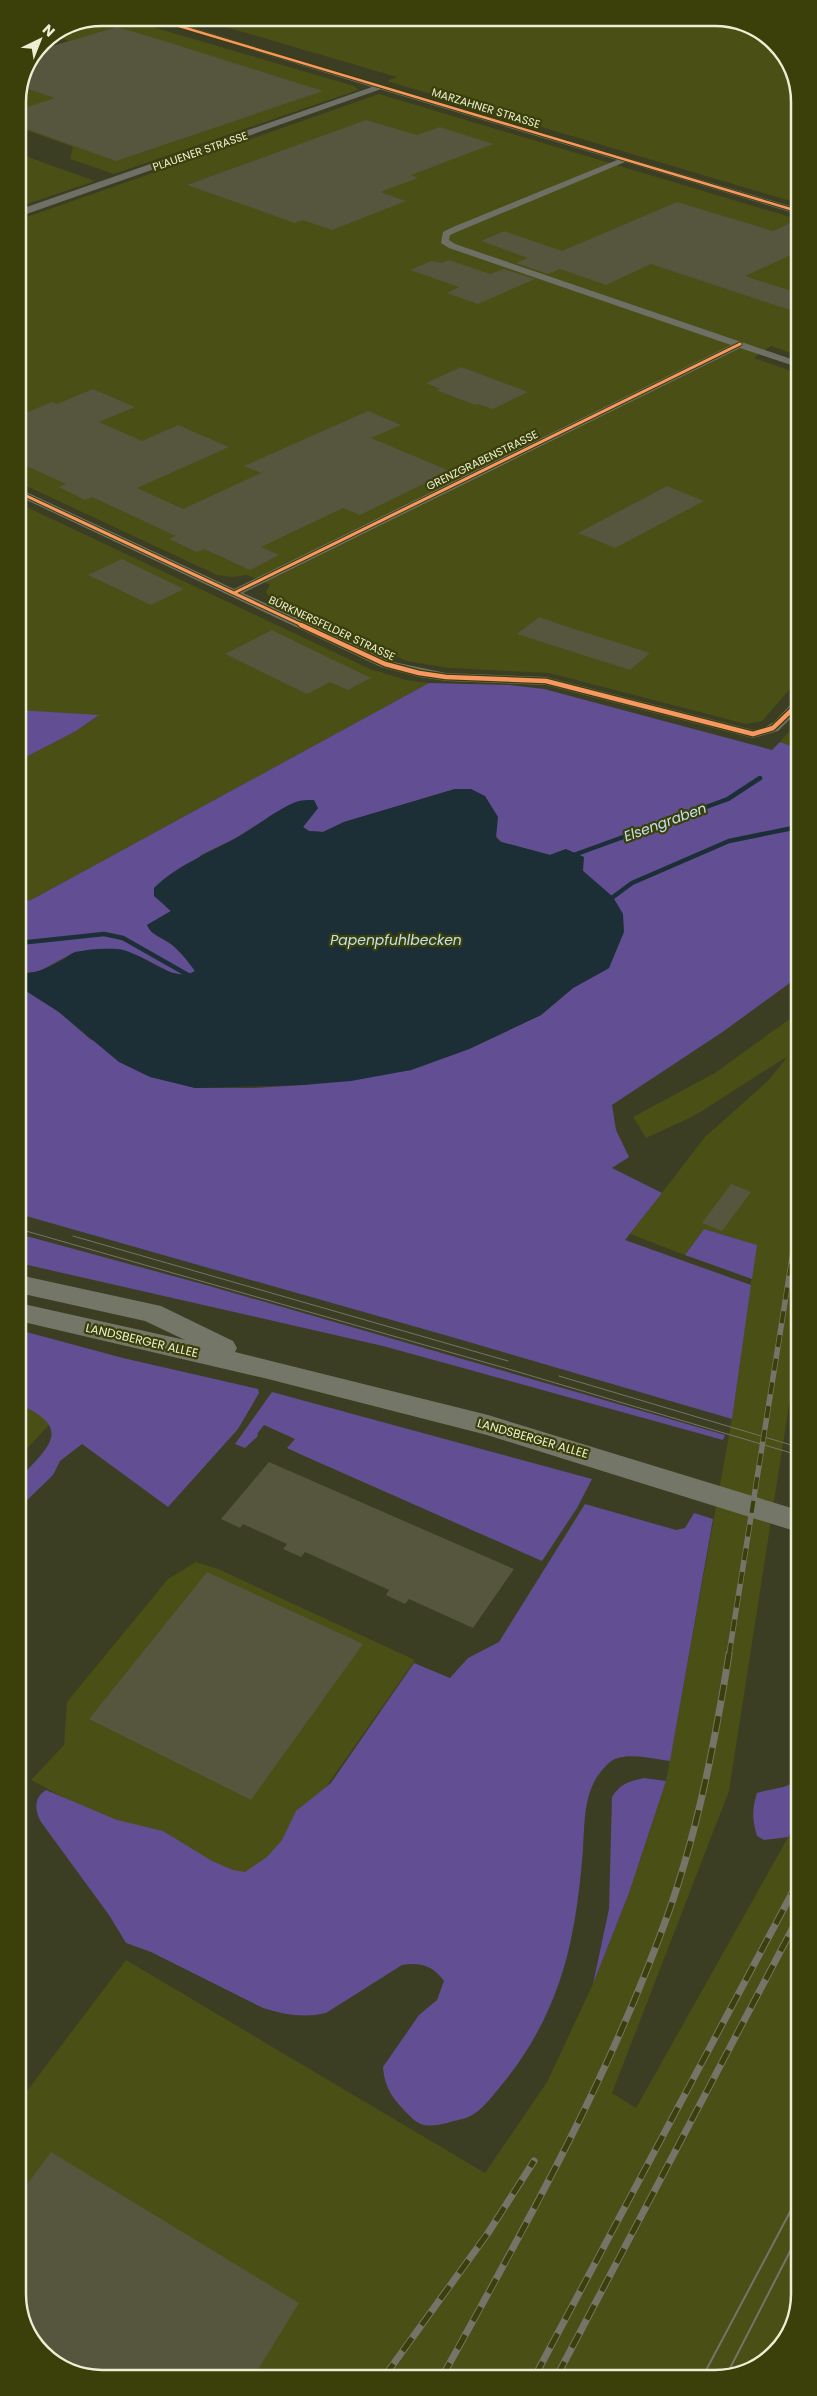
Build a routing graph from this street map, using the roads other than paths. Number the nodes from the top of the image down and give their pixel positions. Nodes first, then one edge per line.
1 (179, 26) edge
2 (382, 87) junction
3 (624, 160) junction
4 (791, 209) edge
5 (26, 211) edge
6 (740, 344) junction
7 (791, 362) edge
8 (26, 496) edge
9 (234, 593) junction
10 (791, 712) edge
11 (774, 730) joint
12 (26, 1286) edge
13 (26, 1314) edge
14 (264, 1368) junction
15 (791, 1519) edge

1 - 2 street, MARZAHNER STRASSE
2 - 3 street, MARZAHNER STRASSE
2 - 5 street, PLAUENER STRASSE
3 - 4 street, MARZAHNER STRASSE
3 - 6 street
6 - 7 street
6 - 9 street, GRENZGRABENSTRASSE
8 - 9 street, BÜRKNERSFELDER STRASSE
9 - 11 street, BÜRKNERSFELDER STRASSE
10 - 11 street
12 - 14 main road, LANDSBERGER ALLEE
13 - 14 main road, LANDSBERGER ALLEE
14 - 15 main road, LANDSBERGER ALLEE

